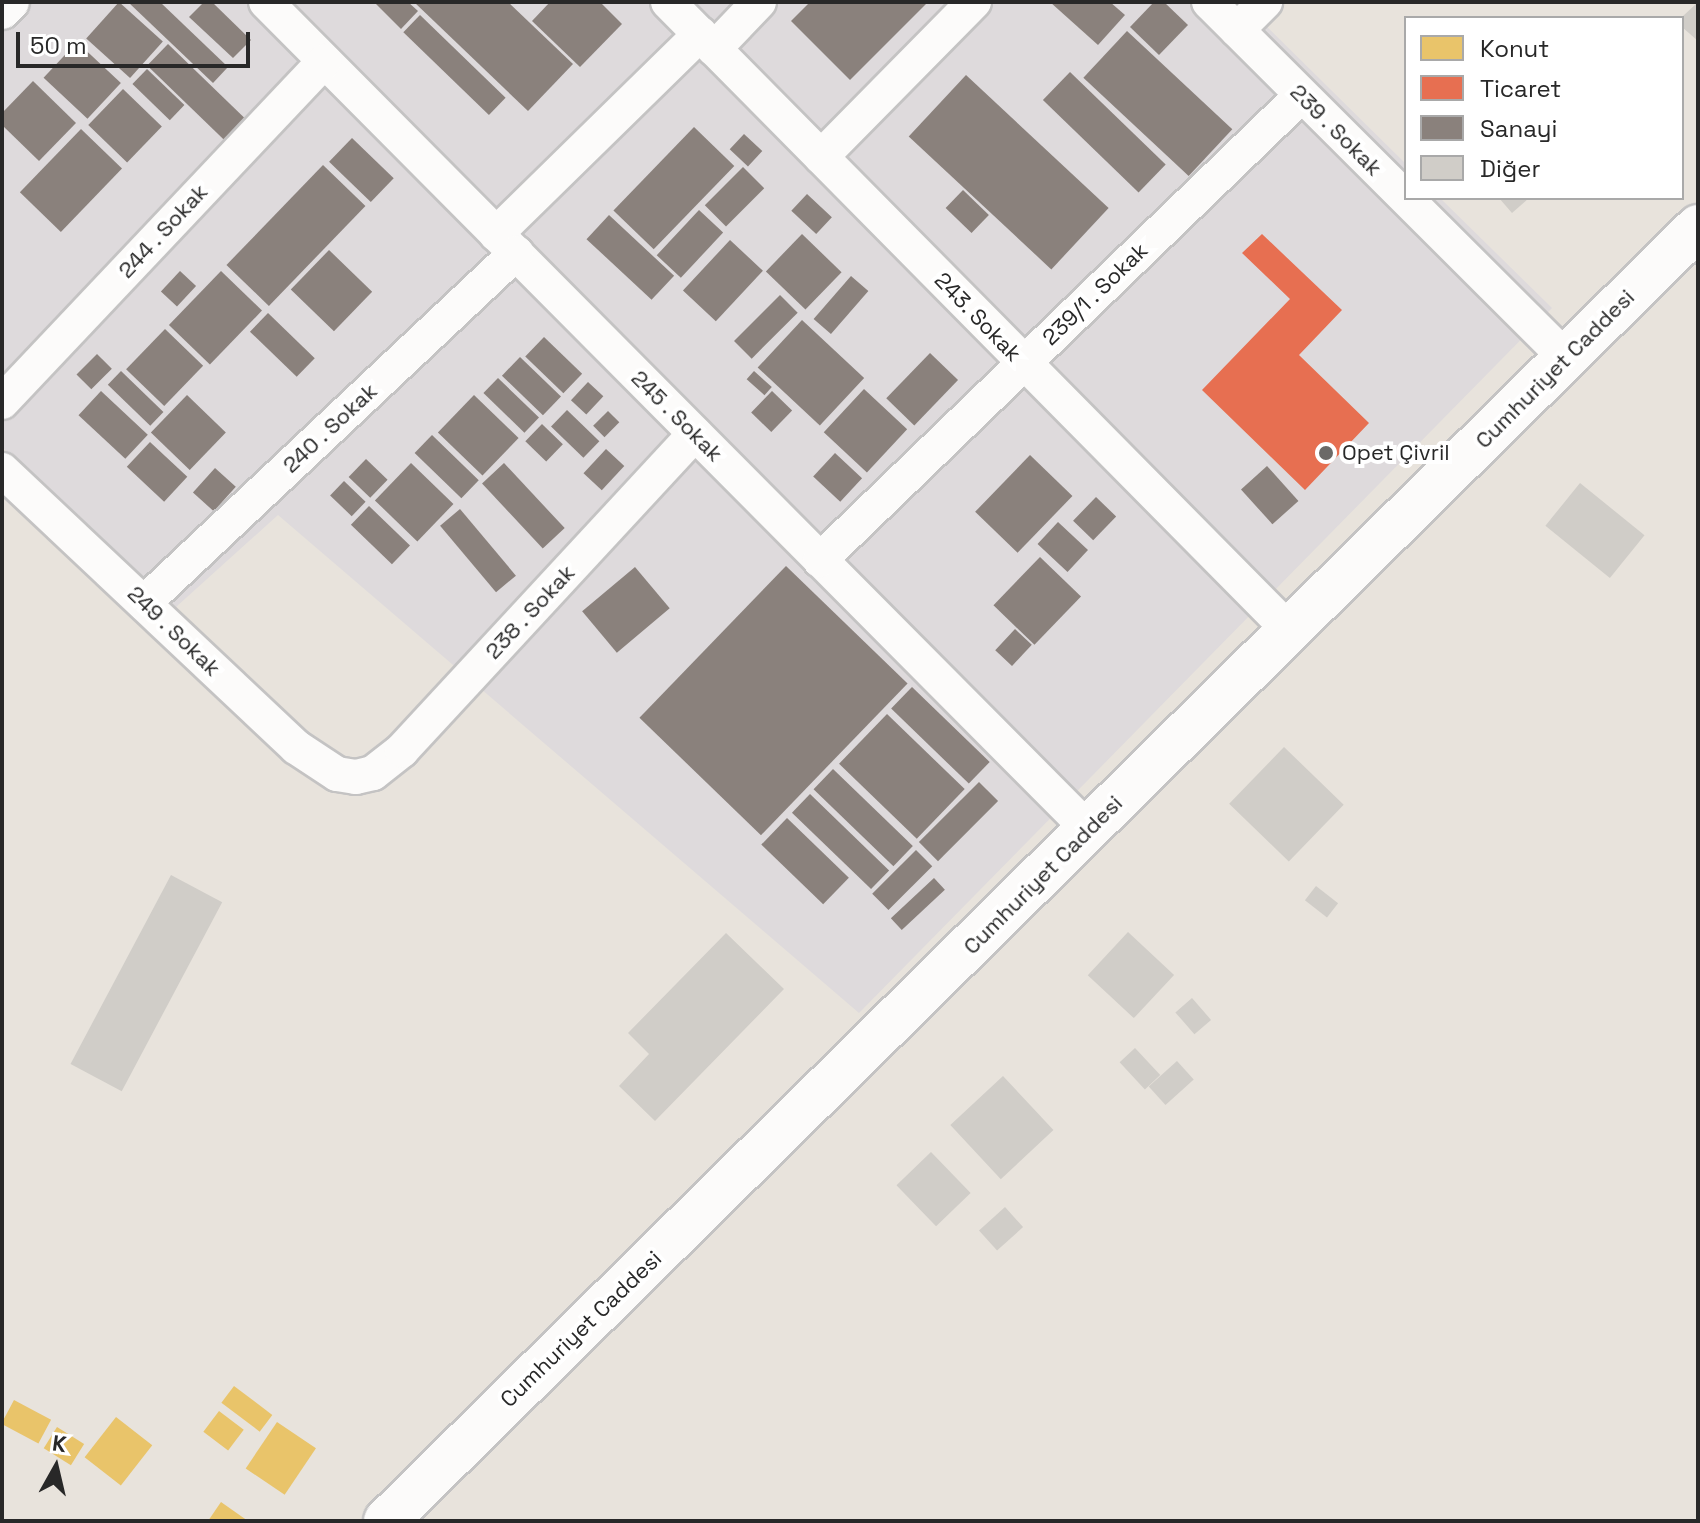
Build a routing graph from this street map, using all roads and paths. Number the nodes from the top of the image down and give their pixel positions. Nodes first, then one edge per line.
1 (12, 2) edge
2 (266, 2) edge
3 (668, 2) edge
4 (759, 2) edge
5 (974, 2) edge
6 (1209, 2) edge
7 (1265, 2) edge
8 (2, 12) edge
9 (1237, 30) junction
10 (707, 42) junction
11 (324, 61) junction
12 (1301, 96) junction
13 (821, 157) junction
14 (1404, 198) edge
15 (1406, 200) edge
16 (1698, 227) edge
17 (506, 243) junction
18 (1566, 358) junction
19 (1023, 363) junction
20 (2, 402) edge
21 (695, 434) junction
22 (2, 470) edge
23 (820, 560) junction
24 (144, 603) junction
25 (1290, 631) junction
26 (356, 777) joint
27 (1089, 830) junction
28 (386, 1521) edge

1 - 8 street
2 - 11 street, 245 . Sokak
3 - 10 street, 243. Sokak
4 - 10 street, 240 . Sokak
5 - 13 street
6 - 9 street, 239 . Sokak
7 - 9 street
9 - 12 street, 239 . Sokak
10 - 13 street, 243. Sokak
10 - 17 street, 240 . Sokak
11 - 17 street, 245 . Sokak
11 - 20 street, 244 . Sokak
12 - 14 street, 239 . Sokak
12 - 19 street, 239/1 . Sokak
13 - 19 street, 243. Sokak
15 - 18 street, 239 . Sokak
16 - 18 main road, Cumhuriyet Caddesi
17 - 21 street, 245 . Sokak
17 - 24 street, 240 . Sokak
18 - 25 main road, Cumhuriyet Caddesi
19 - 23 street, 239/1 . Sokak
19 - 25 street, 243. Sokak
21 - 23 street, 245 . Sokak
21 - 26 street, 238 . Sokak
22 - 24 street, 249 . Sokak
23 - 27 street, 245 . Sokak
24 - 26 street, 249 . Sokak
25 - 27 main road, Cumhuriyet Caddesi
27 - 28 main road, Cumhuriyet Caddesi

